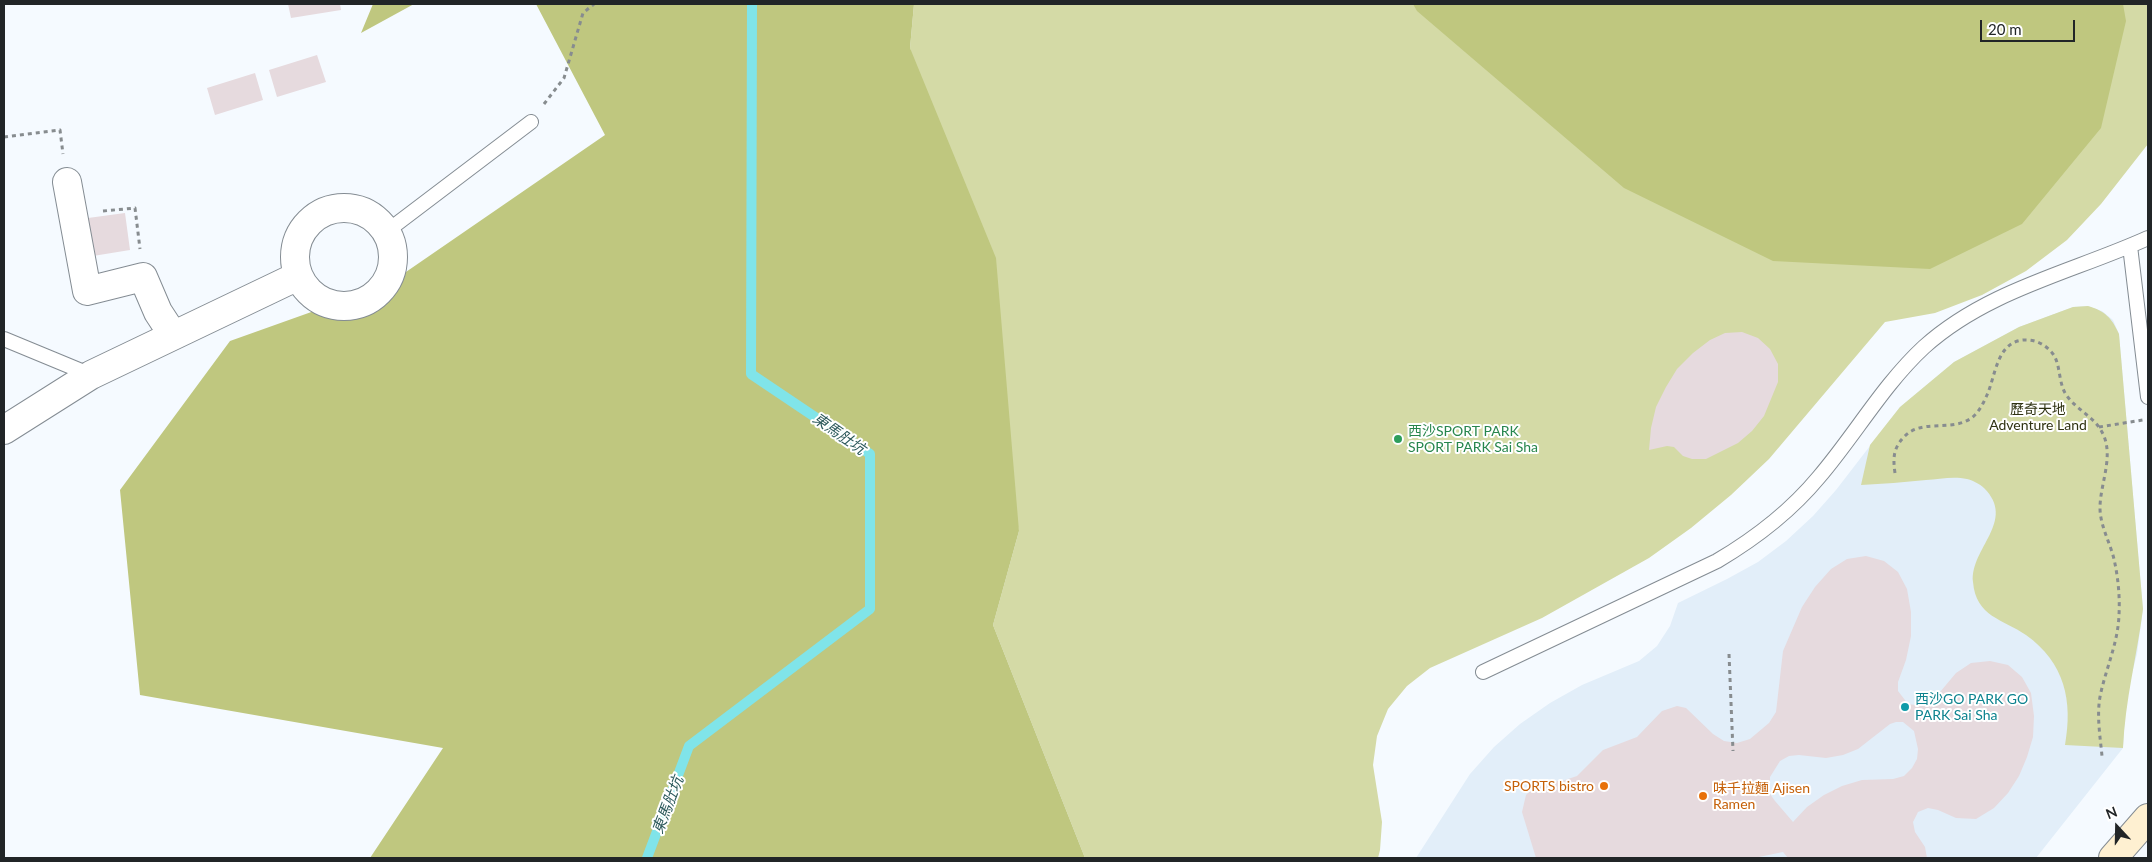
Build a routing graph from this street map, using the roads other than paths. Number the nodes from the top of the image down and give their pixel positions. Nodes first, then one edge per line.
1 (531, 122) road end
2 (68, 182) road end
3 (386, 232) junction
4 (2148, 238) edge
5 (2130, 246) junction
6 (298, 276) junction
7 (173, 335) junction
8 (4, 339) edge
9 (91, 375) junction
10 (2148, 397) edge
11 (4, 430) edge
12 (1483, 672) dead end
13 (2148, 817) edge
14 (2113, 858) edge

1 - 3 lane
2 - 7 street
3 - 6 street
3 - 6 street
4 - 5 lane
5 - 10 lane
5 - 12 lane
6 - 7 street
7 - 9 street
8 - 9 lane
9 - 11 street
13 - 14 street

